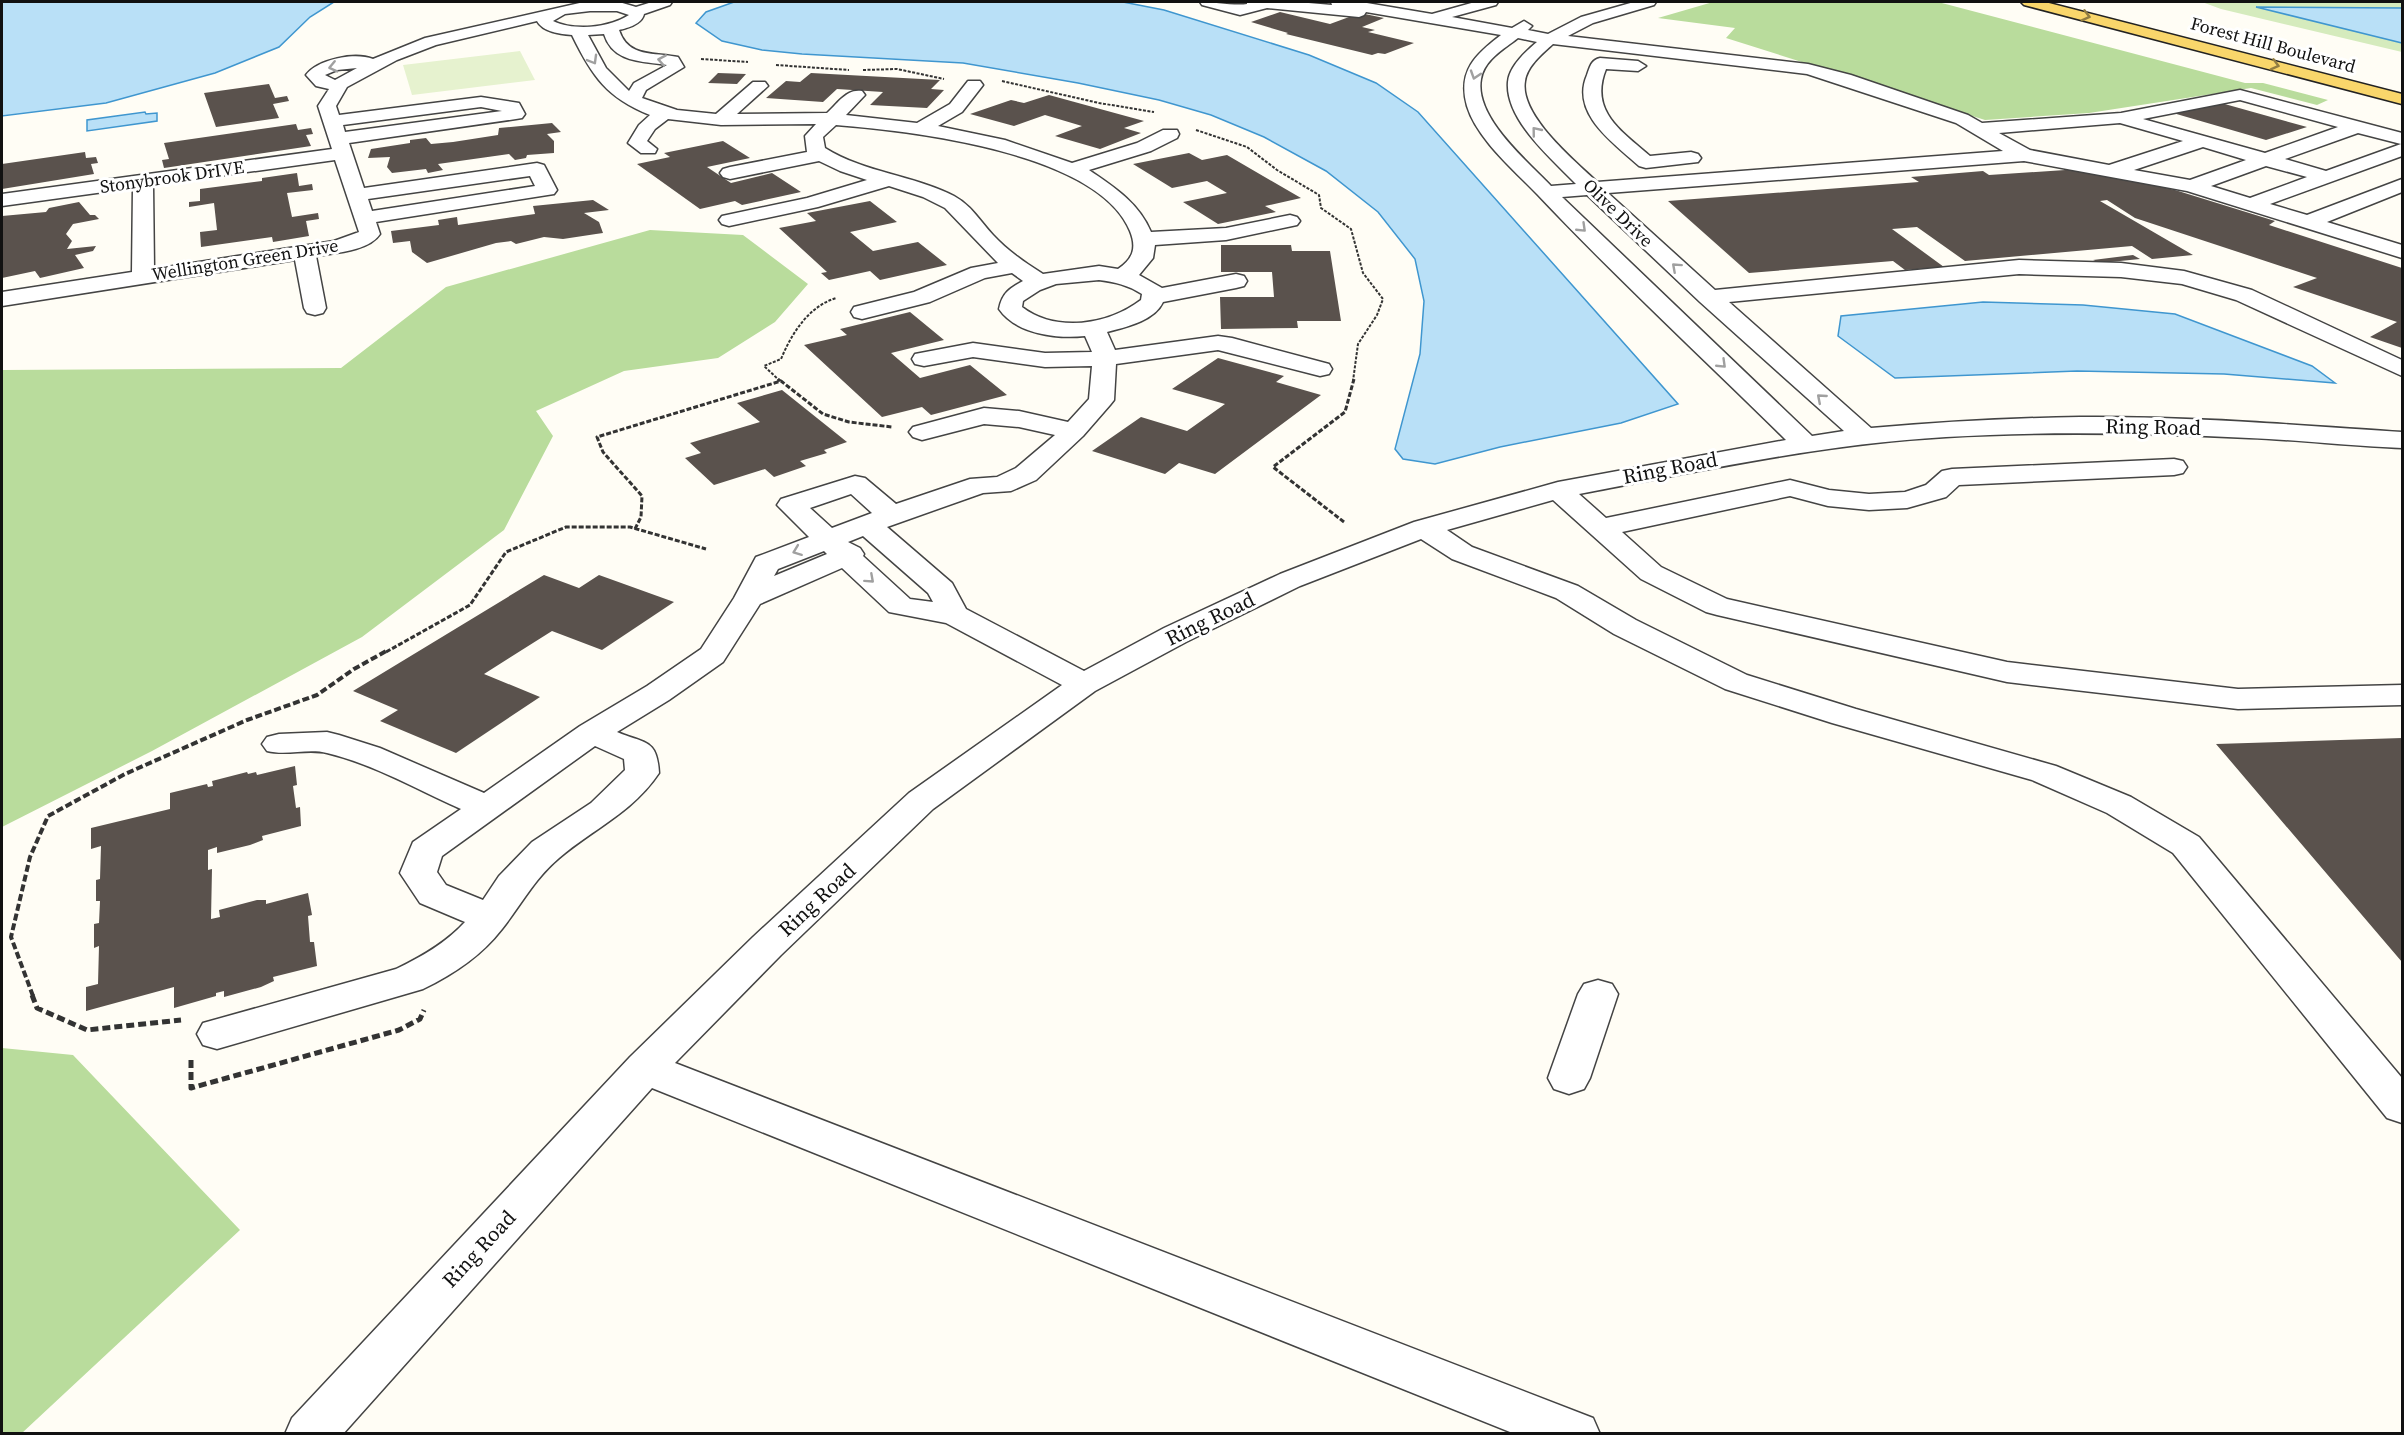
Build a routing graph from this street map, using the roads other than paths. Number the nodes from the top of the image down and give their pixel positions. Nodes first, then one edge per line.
1 (604, 2) edge
2 (665, 2) edge
3 (1207, 2) edge
4 (1338, 2) edge
5 (1433, 2) edge
6 (1491, 2) edge
7 (1649, 2) edge
8 (2029, 2) edge
9 (1259, 3) edge
10 (564, 10) junction
11 (1459, 10) junction
12 (636, 12) junction
13 (1535, 21) dead end
14 (1428, 24) junction
15 (610, 28) junction
16 (569, 30) junction
17 (1514, 33) junction
18 (1550, 39) junction
19 (386, 59) junction
20 (363, 71) junction
21 (974, 85) dead end
22 (759, 86) dead end
23 (337, 89) junction
24 (1833, 92) dead end
25 (369, 93) junction
26 (856, 95) dead end
27 (2403, 99) edge
28 (631, 101) junction
29 (666, 113) junction
30 (722, 118) junction
31 (2121, 118) junction
32 (832, 119) junction
33 (2357, 127) junction
34 (922, 129) junction
35 (1979, 129) junction
36 (1170, 134) dead end
37 (337, 138) junction
38 (2403, 139) edge
39 (2203, 141) junction
40 (648, 148) dead end
41 (2403, 150) edge
42 (822, 155) junction
43 (2024, 155) junction
44 (2266, 159) junction
45 (124, 163) dead end
46 (1070, 170) junction
47 (2110, 171) junction
48 (730, 173) dead end
49 (2327, 177) junction
50 (1732, 178) junction
51 (889, 180) junction
52 (134, 182) junction
53 (2403, 185) edge
54 (2191, 186) junction
55 (1594, 189) junction
56 (1547, 192) junction
57 (356, 195) junction
58 (2, 200) edge
59 (2249, 206) junction
60 (364, 218) junction
61 (729, 220) dead end
62 (1290, 221) dead end
63 (2306, 223) junction
64 (1144, 239) junction
65 (304, 252) junction
66 (2403, 252) edge
67 (1015, 266) junction
68 (1123, 276) junction
69 (143, 277) junction
70 (1236, 281) dead end
71 (1040, 282) junction
72 (1152, 297) junction
73 (1708, 297) junction
74 (2, 299) edge
75 (315, 308) dead end
76 (862, 312) dead end
77 (1093, 328) junction
78 (924, 359) dead end
79 (1104, 359) junction
80 (1320, 369) dead end
81 (2403, 369) edge
82 (910, 430) road end
83 (1074, 430) junction
84 (1865, 436) junction
85 (2376, 437) junction
86 (2403, 440) edge
87 (1806, 445) junction
88 (2403, 459) edge
89 (2174, 467) dead end
90 (1558, 490) junction
91 (882, 527) junction
92 (1424, 528) junction
93 (1600, 528) junction
94 (836, 548) junction
95 (954, 615) junction
96 (1084, 684) junction
97 (2403, 695) edge
98 (592, 733) junction
99 (279, 744) dead end
100 (487, 807) junction
101 (490, 918) junction
102 (1598, 994) dead end
103 (200, 1035) road end
104 (645, 1068) junction
105 (1569, 1078) dead end
106 (2403, 1107) edge
107 (310, 1434) edge
108 (1575, 1434) edge

1 - 10 street
2 - 12 street
3 - 9 street
4 - 14 street
5 - 11 street
6 - 11 street
7 - 18 street, Olive Drive
8 -> 27 main road, Forest Hill Boulevard
9 - 14 street
10 - 12 street
10 - 16 street
10 - 19 street
11 - 14 street
12 - 15 street
13 - 17 street, Olive Drive
14 - 17 street
15 - 16 street
28 -> 15 street
16 - 19 street
16 -> 28 street
17 - 18 street
17 -> 56 street, Olive Drive
18 - 35 street
55 -> 18 street, Olive Drive
19 - 20 street
19 -> 23 street
20 - 23 street
20 - 25 street
21 - 34 street
22 - 30 street
23 - 25 street
23 - 37 street
24 - 50 street
25 - 37 street
26 - 32 street
28 - 29 street
29 - 30 street
29 - 40 street
30 - 32 street
31 - 33 street
31 - 35 street
31 - 39 street
32 - 34 street
32 - 42 street
33 - 38 street
33 - 44 street
34 - 46 street
35 - 43 street
36 - 46 street
37 - 37 street
37 - 52 street, Stonybrook DrIVE
37 - 57 street
39 - 44 street
39 - 47 street
41 - 49 street
42 - 48 street
42 - 51 street
43 - 47 street
43 - 50 street
44 - 49 street
44 - 54 street
45 - 52 street
46 - 64 street
47 - 54 street
49 - 59 street
50 - 55 street
51 - 61 street
51 - 67 street
52 - 58 street, Stonybrook DrIVE
52 - 69 street
53 - 63 street
54 - 59 street
55 - 56 street
73 -> 55 street, Olive Drive
56 -> 87 street, Olive Drive
57 - 60 street
57 - 60 street
59 - 63 street
60 - 65 street, Wellington Green Drive
62 - 64 street
63 - 66 street
64 - 68 street
65 - 69 street, Wellington Green Drive
65 - 75 street
67 - 71 street
67 - 76 street
68 - 71 street
68 - 72 street
69 - 74 street, Wellington Green Drive
70 - 72 street
71 - 77 street
72 - 77 street
73 - 81 street
84 -> 73 street, Olive Drive
77 - 79 street
78 - 79 street
79 - 80 street
79 - 83 street
82 - 83 street
83 - 91 street
84 - 85 street, Ring Road
84 - 87 street, Ring Road
85 - 86 street, Ring Road
85 - 88 street
87 - 90 street, Ring Road
89 - 93 street
90 - 92 street, Ring Road
90 - 93 street
91 - 94 street
91 - 94 street
91 - 95 street
92 - 96 street, Ring Road
92 - 106 street
93 - 97 street
94 -> 95 street
94 - 98 street
95 - 96 street
96 - 104 street, Ring Road
98 - 100 street
98 - 101 street
99 - 100 street
100 - 101 street
101 - 103 street
102 - 105 street
104 - 107 street, Ring Road
104 - 108 street

